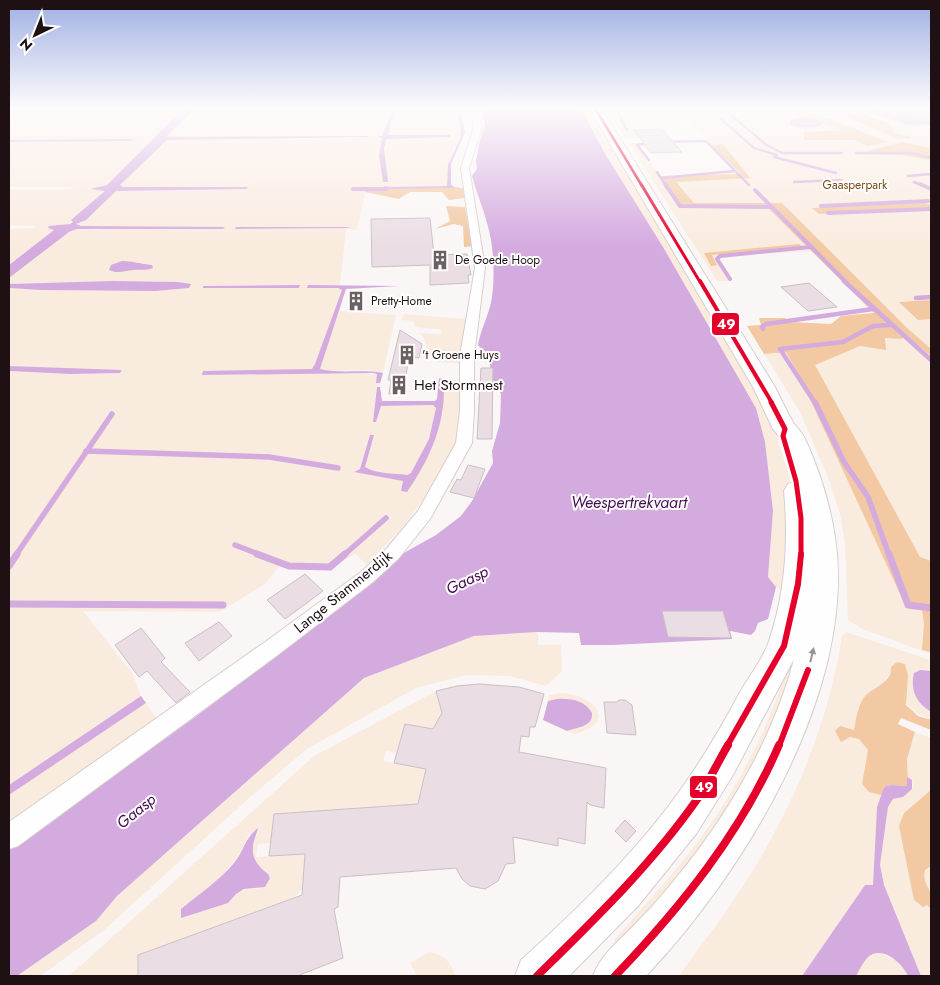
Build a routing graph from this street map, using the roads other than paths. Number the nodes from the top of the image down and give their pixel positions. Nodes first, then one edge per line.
1 (469, 154) edge
2 (623, 154) edge
3 (785, 429) junction
4 (9, 837) edge
5 (537, 976) edge
6 (616, 976) edge

1 - 4 street, Lange Stammerdijk
2 - 3 main road
3 - 5 main road
6 -> 3 main road

